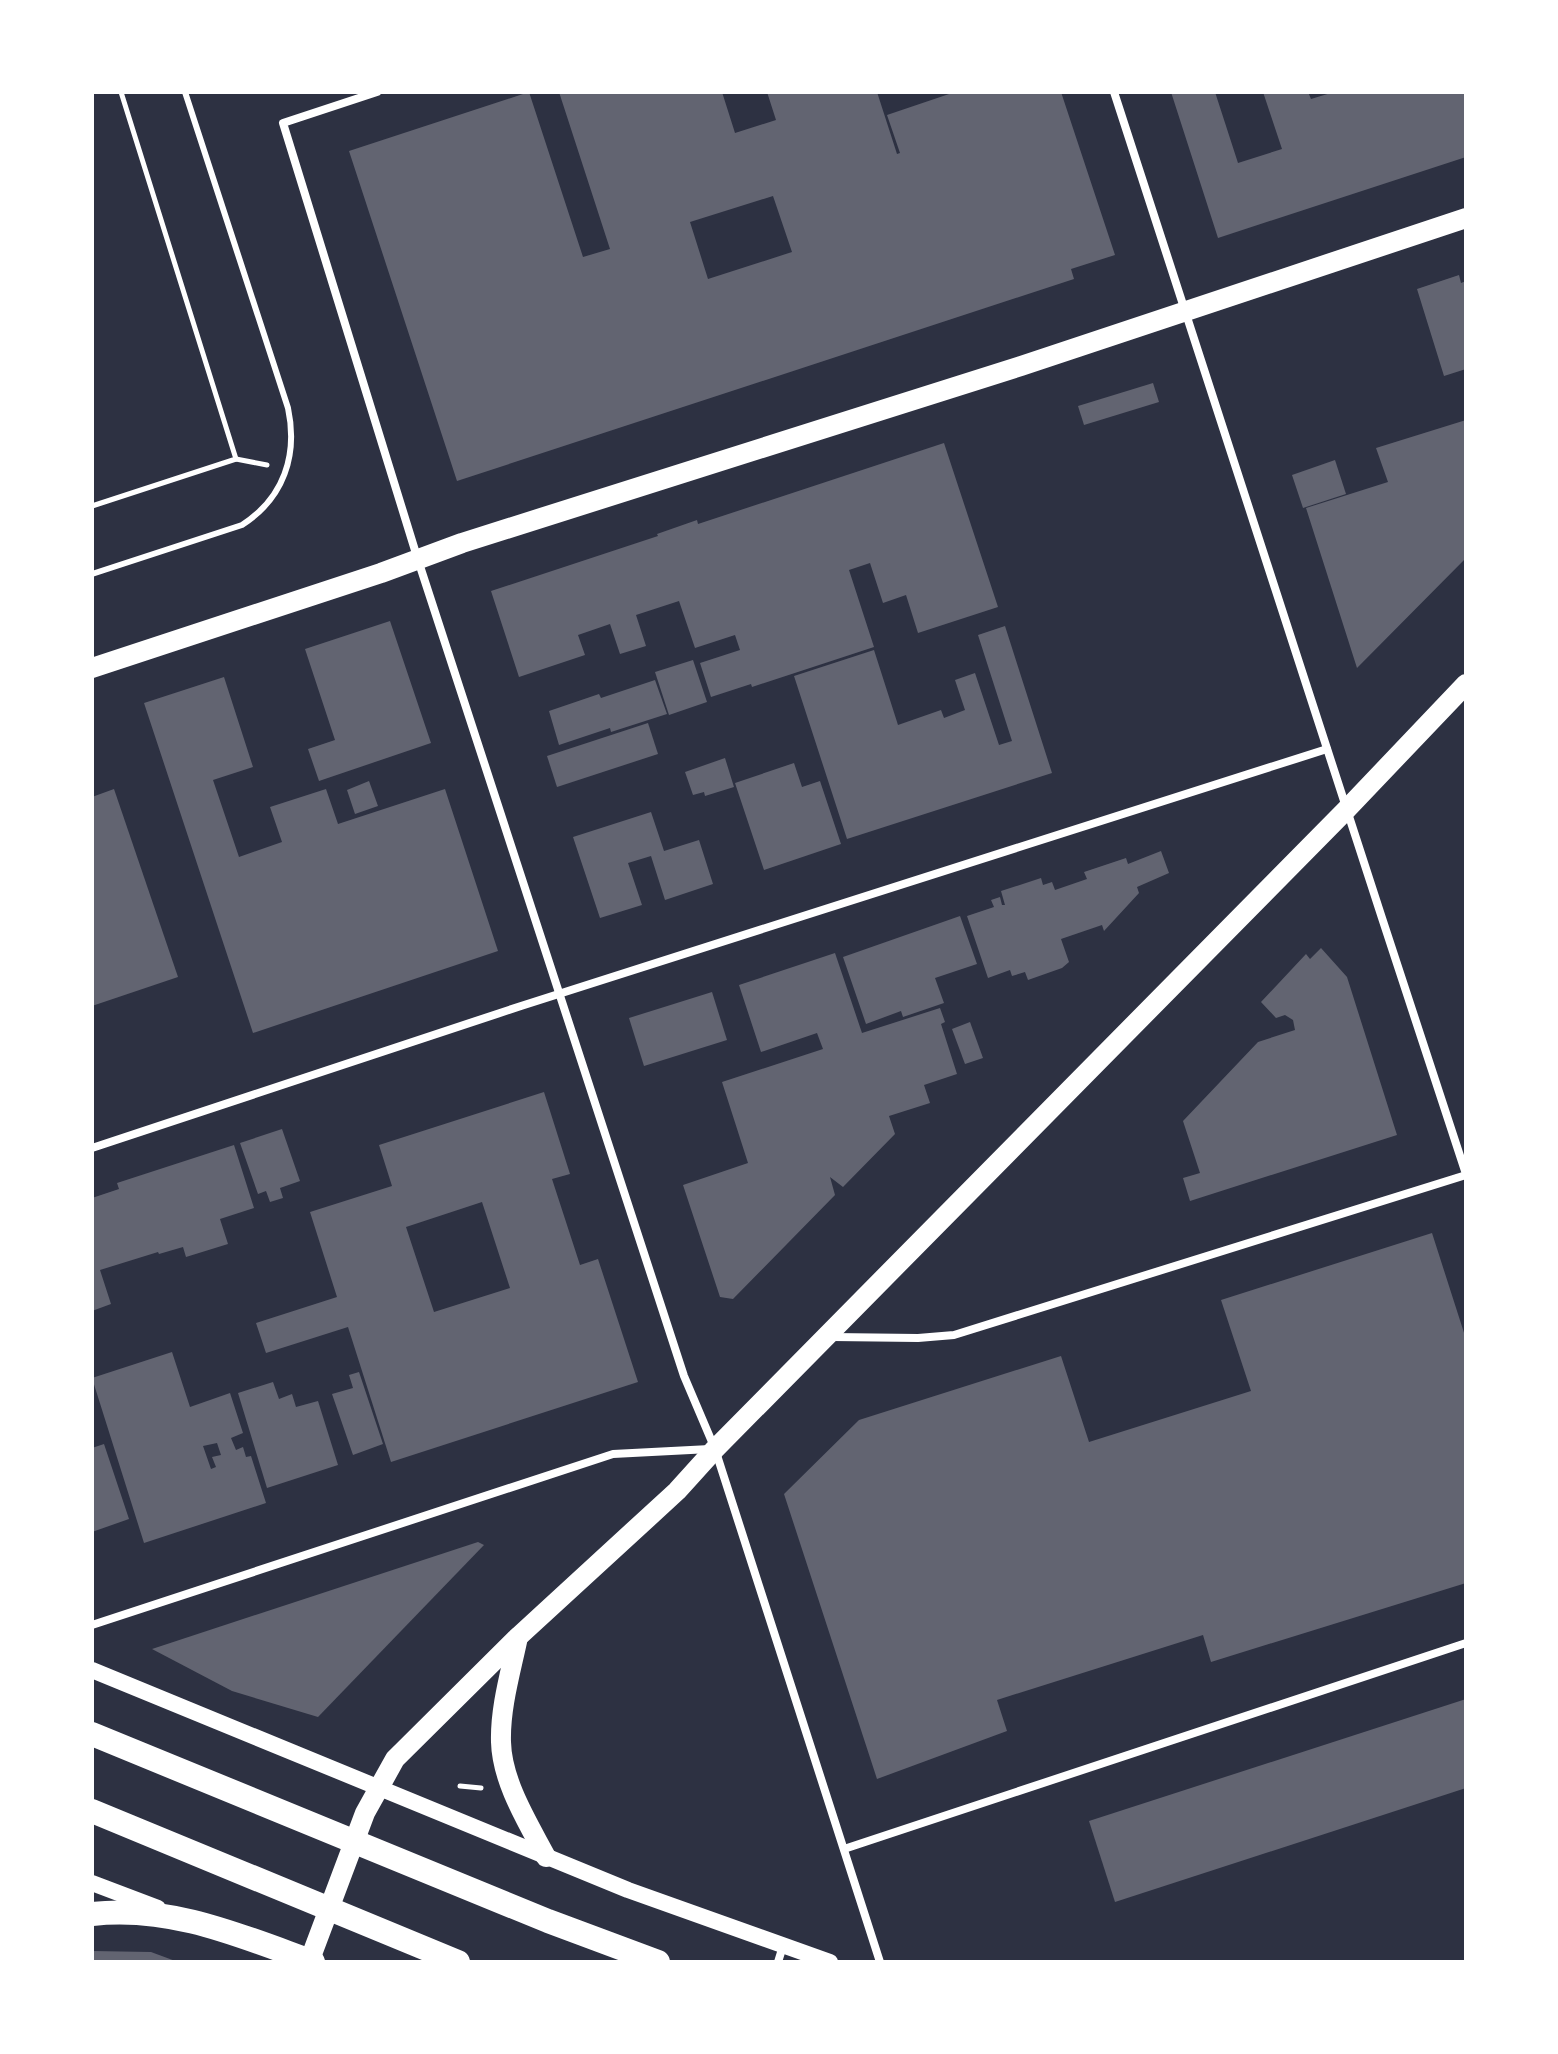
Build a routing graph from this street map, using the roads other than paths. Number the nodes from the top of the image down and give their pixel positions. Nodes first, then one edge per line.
1 (185, 92) edge
2 (377, 92) edge
3 (1114, 92) edge
4 (1466, 218) edge
5 (1186, 311) junction
6 (418, 560) junction
7 (92, 574) edge
8 (92, 668) edge
9 (1466, 684) edge
10 (1327, 749) junction
11 (1346, 810) junction
12 (561, 993) junction
13 (92, 1148) edge
14 (1466, 1175) edge
15 (828, 1337) junction
16 (715, 1449) junction
17 (92, 1625) edge
18 (518, 1637) junction
19 (1466, 1643) edge
20 (92, 1670) edge
21 (92, 1734) edge
22 (377, 1788) junction
23 (92, 1811) edge
24 (844, 1849) junction
25 (546, 1857) junction
26 (92, 1883) edge
27 (92, 1914) edge
28 (781, 1954) edge
29 (294, 1962) edge
30 (311, 1962) edge
31 (458, 1962) edge
32 (658, 1962) edge
33 (830, 1962) edge
34 (880, 1962) edge

1 - 7 lane
2 - 6 street
3 - 5 street
4 - 5 main road
5 - 6 main road
5 - 10 street
6 - 8 main road
6 - 12 street
9 - 11 main road
10 - 11 street
10 - 12 street
11 - 14 street
11 - 15 main road
12 - 13 street
12 - 16 street
14 - 15 street
15 - 16 main road
16 - 17 street
16 - 18 main road
16 - 24 street
18 - 22 main road
18 - 25 main road
19 - 24 street
20 - 22 main road
21 - 32 highway
22 - 25 main road
22 - 30 main road
23 - 31 highway
24 - 34 street
25 - 28 main road
26 - 29 main road
27 - 30 highway
28 - 33 main road

